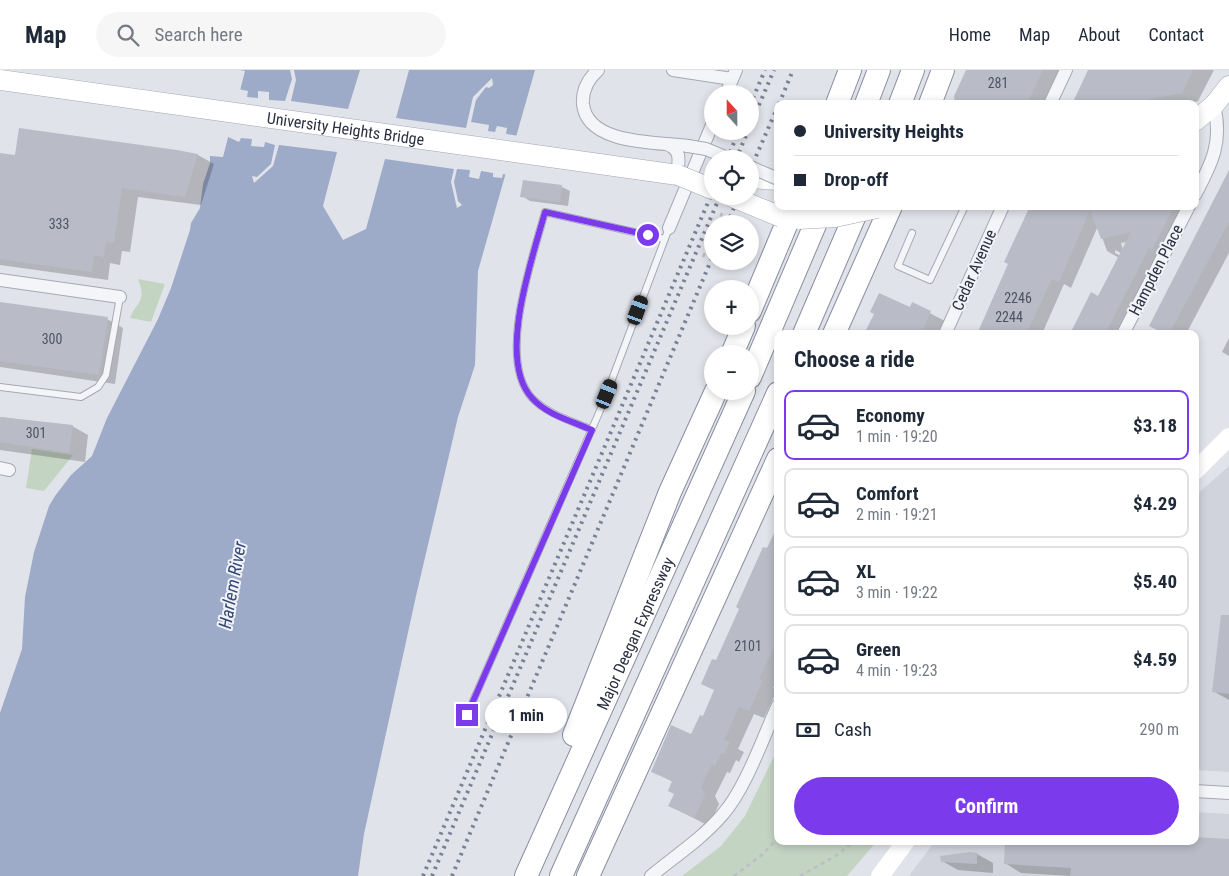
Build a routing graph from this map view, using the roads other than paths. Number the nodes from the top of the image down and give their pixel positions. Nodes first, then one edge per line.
1 (598, 70) edge
2 (673, 70) edge
3 (850, 70) edge
4 (879, 70) edge
5 (913, 70) edge
6 (1066, 70) edge
7 (734, 74) edge
8 (0, 80) edge
9 (1229, 86) edge
10 (839, 100) edge
11 (868, 100) edge
12 (902, 100) edge
13 (1052, 100) edge
14 (1214, 105) junction
15 (1199, 118) edge
16 (706, 140) edge
17 (664, 143) junction
18 (710, 150) edge
19 (759, 171) edge
20 (678, 175) junction
21 (704, 176) edge
22 (774, 178) edge
23 (759, 179) edge
24 (774, 180) edge
25 (704, 186) edge
26 (1199, 187) edge
27 (732, 205) edge
28 (821, 210) edge
29 (865, 210) edge
30 (876, 210) edge
31 (877, 210) edge
32 (963, 210) edge
33 (1000, 210) edge
34 (1187, 210) edge
35 (791, 215) edge
36 (912, 233) dead end
37 (667, 234) junction
38 (0, 280) edge
39 (759, 290) edge
40 (120, 296) joint
41 (806, 330) edge
42 (835, 330) edge
43 (947, 330) edge
44 (1125, 330) edge
45 (759, 356) edge
46 (0, 387) edge
47 (712, 400) edge
48 (740, 400) edge
49 (774, 402) edge
50 (592, 430) junction
51 (1229, 437) edge
52 (1199, 467) edge
53 (774, 468) edge
54 (774, 714) edge
55 (467, 715) dead end
56 (1199, 790) edge
57 (1229, 793) edge
58 (903, 845) edge
59 (525, 876) edge
60 (561, 876) edge
61 (588, 876) edge
62 (651, 876) edge
63 (880, 876) edge

1 - 17 street
2 - 7 street
3 - 10 highway
4 - 11 highway
5 - 12 highway
6 - 13 street
8 - 20 main road, University Heights Bridge
9 - 14 main road
14 - 15 main road
14 - 26 street
16 - 37 street
17 - 18 street, bridge
17 - 20 street
19 - 22 street, bridge
20 - 21 main road
20 - 25 main road, bridge
23 - 24 main road
27 - 35 main road, bridge
28 - 45 highway
29 - 35 main road, bridge
30 - 41 highway
31 - 42 highway
32 - 36 lane
33 - 43 street, Cedar Avenue
34 - 44 street, Hampden Place
35 - 39 highway
37 - 50 lane
37 - 50 lane
38 - 40 street
40 - 46 lane
47 - 59 highway
48 - 59 highway, Major Deegan Expressway
49 - 60 highway, Major Deegan Expressway
50 - 55 lane
51 - 52 main road
53 - 61 highway
54 - 62 street
56 - 57 street
58 - 63 main road

